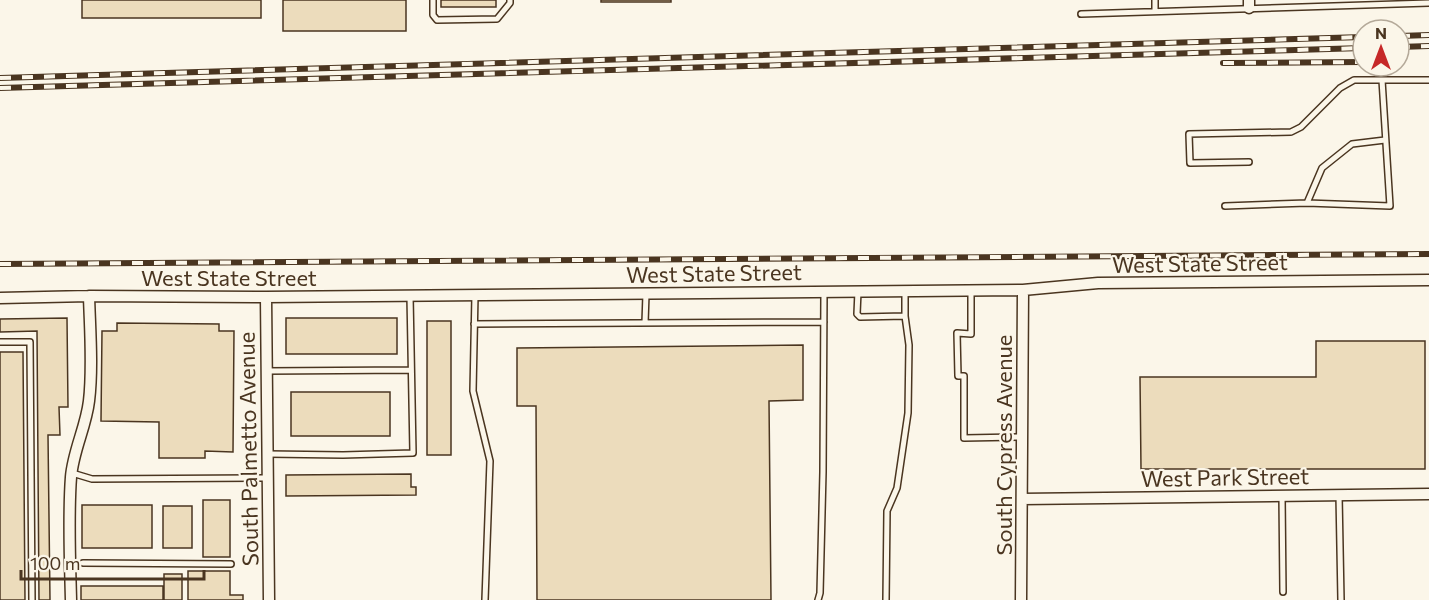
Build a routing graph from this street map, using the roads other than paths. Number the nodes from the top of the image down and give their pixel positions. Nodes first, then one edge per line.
1 (433, 0) edge
2 (510, 0) edge
3 (1155, 0) edge
4 (1355, 3) edge
5 (1429, 3) edge
6 (1249, 4) edge
7 (1155, 11) junction
8 (1081, 14) dead end
9 (1382, 80) junction
10 (1429, 80) edge
11 (1385, 140) junction
12 (1249, 162) dead end
13 (1307, 203) junction
14 (1225, 206) dead end
15 (1429, 280) edge
16 (971, 290) junction
17 (1023, 290) junction
18 (858, 291) junction
19 (905, 291) junction
20 (824, 292) junction
21 (646, 294) junction
22 (89, 296) junction
23 (410, 296) junction
24 (475, 296) junction
25 (266, 297) junction
26 (0, 298) edge
27 (905, 316) junction
28 (824, 322) junction
29 (645, 323) junction
30 (474, 324) junction
31 (0, 342) edge
32 (411, 370) junction
33 (267, 371) junction
34 (1022, 437) junction
35 (268, 454) junction
36 (71, 473) junction
37 (268, 478) junction
38 (1429, 494) edge
39 (1339, 495) junction
40 (1282, 496) junction
41 (1022, 499) junction
42 (82, 563) dead end
43 (231, 564) dead end
44 (1283, 592) dead end
45 (32, 600) edge
46 (71, 600) edge
47 (269, 600) edge
48 (485, 600) edge
49 (818, 600) edge
50 (886, 600) edge
51 (1021, 600) edge
52 (1341, 600) edge

1 - 2 lane
3 - 7 lane
4 - 5 lane
4 - 6 lane
6 - 7 lane
7 - 8 lane
9 - 10 lane
9 - 11 lane
9 - 12 lane
11 - 13 lane
11 - 13 lane
13 - 14 lane
15 - 17 street, West State Street
16 - 17 street, West State Street
16 - 19 street, West State Street
16 - 34 lane
17 - 34 street, South Cypress Avenue
18 - 19 street, West State Street
18 - 20 street, West State Street
18 - 27 lane
19 - 27 lane
20 - 21 street, West State Street
20 - 28 lane
21 - 24 street, West State Street
21 - 29 lane
22 - 25 street, West State Street
22 - 26 street, West State Street
22 - 36 street
23 - 24 street, West State Street
23 - 25 street, West State Street
23 - 32 lane
24 - 30 lane
25 - 33 street, South Palmetto Avenue
27 - 50 lane
28 - 29 lane
28 - 49 lane
29 - 30 lane
30 - 48 lane
31 - 45 lane
32 - 33 lane
32 - 35 lane
33 - 35 street, South Palmetto Avenue
34 - 41 street, South Cypress Avenue
35 - 37 street, South Palmetto Avenue
36 - 37 lane
36 - 46 street
37 - 47 street, South Palmetto Avenue
38 - 39 street, West Park Street
39 - 40 street, West Park Street
39 - 52 lane
40 - 41 street, West Park Street
40 - 44 lane
41 - 51 street, South Cypress Avenue
42 - 43 lane

